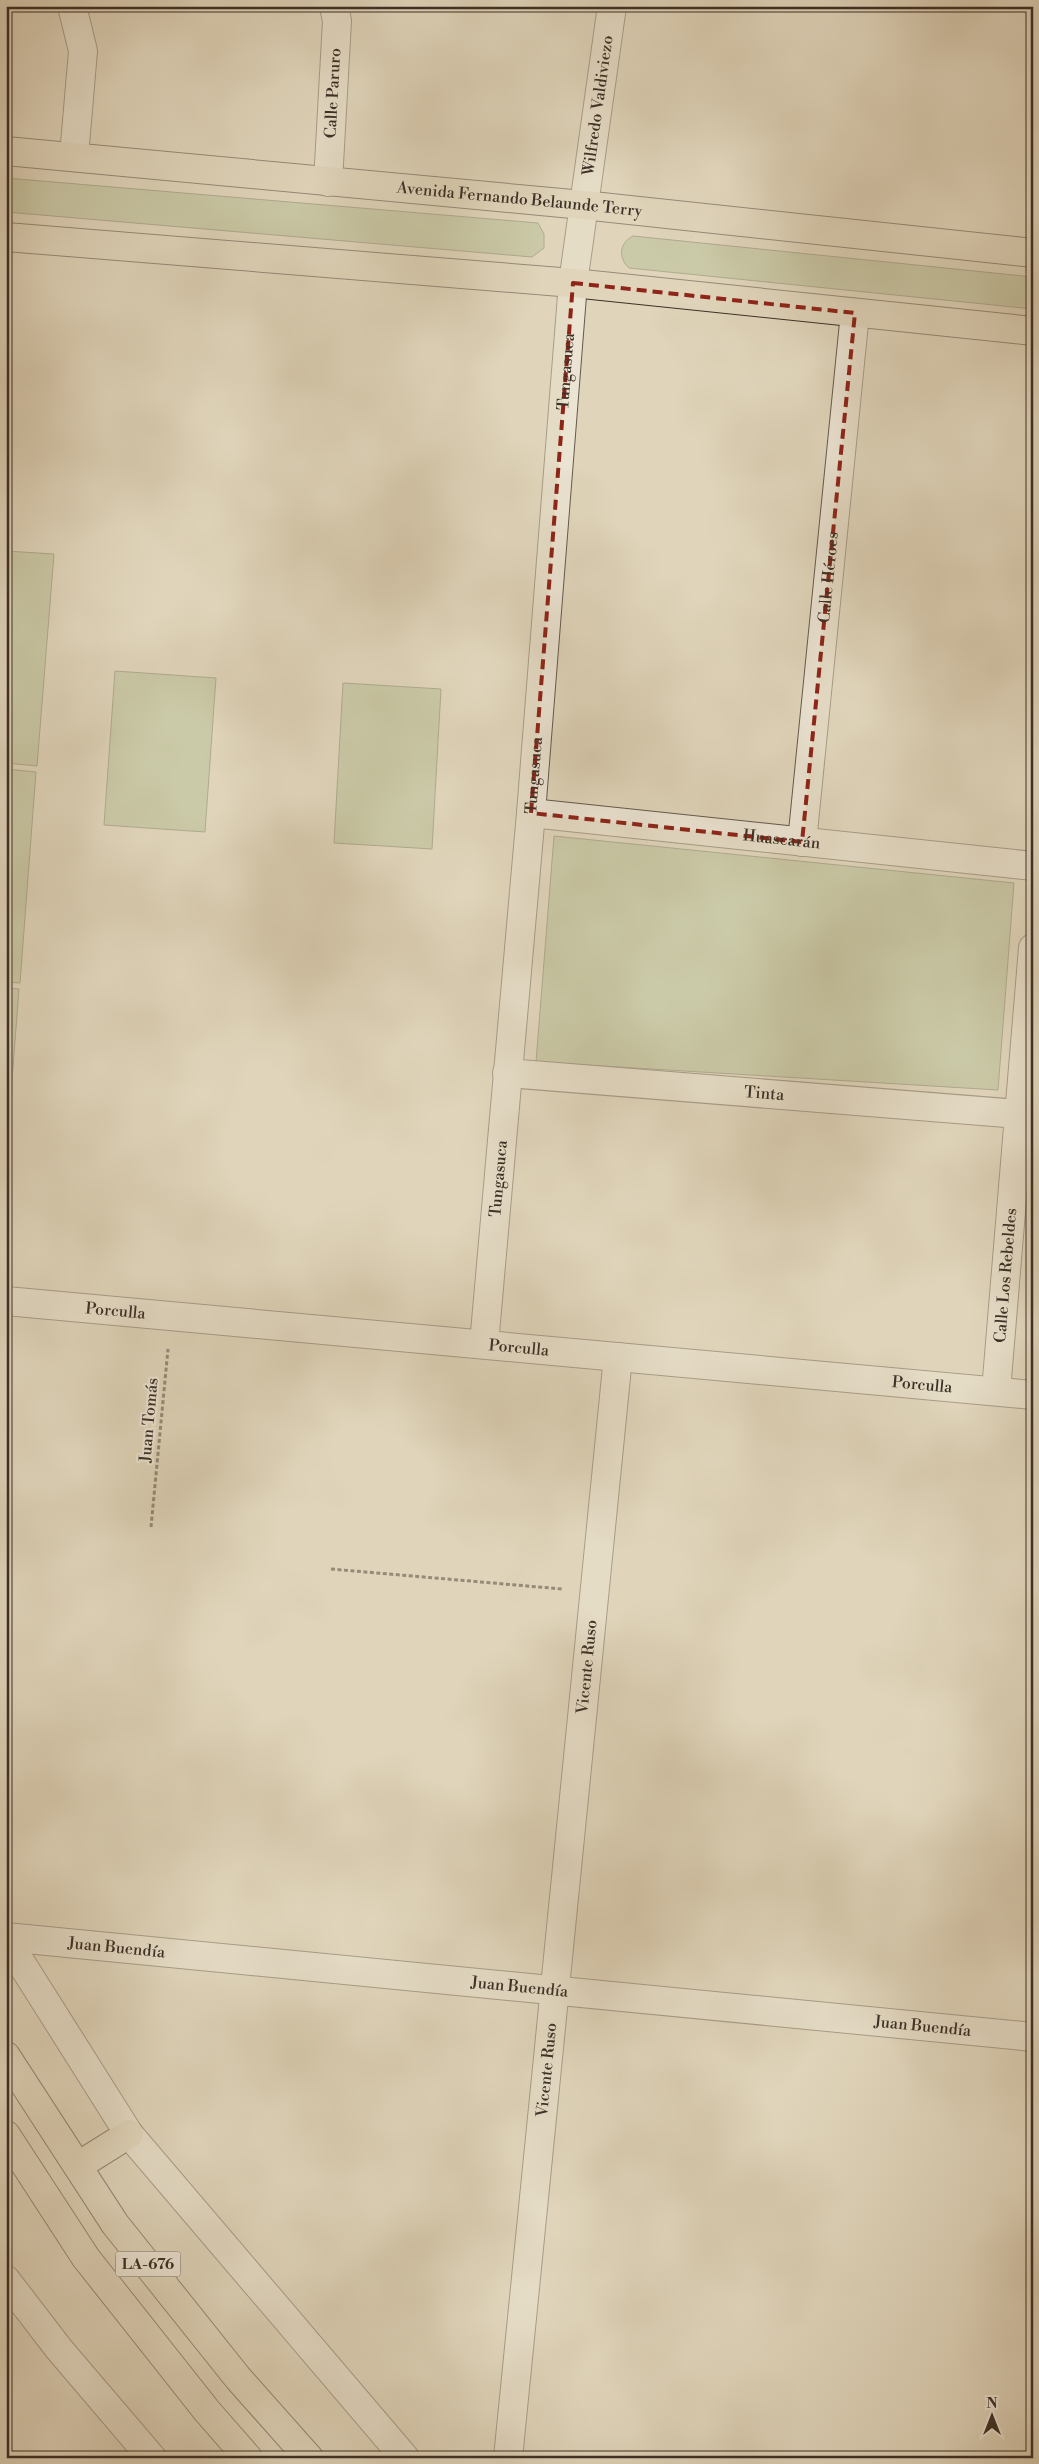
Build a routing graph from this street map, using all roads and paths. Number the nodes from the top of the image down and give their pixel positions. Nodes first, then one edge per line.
1 (72, 6) edge
2 (334, 6) edge
3 (612, 6) edge
4 (6, 151) edge
5 (74, 156) junction
6 (328, 182) junction
7 (583, 206) junction
8 (6, 237) edge
9 (1033, 253) edge
10 (573, 283) junction
11 (855, 313) junction
12 (1033, 331) edge
13 (531, 813) junction
14 (802, 842) junction
15 (1033, 866) edge
16 (1033, 948) edge
17 (507, 1073) junction
18 (1019, 1114) junction
19 (6, 1301) edge
20 (171, 1316) junction
21 (484, 1344) junction
22 (618, 1357) junction
23 (996, 1391) junction
24 (1033, 1395) edge
25 (152, 1527) dead end
26 (331, 1569) dead end
27 (595, 1592) junction
28 (6, 1938) edge
29 (555, 1991) junction
30 (1033, 2037) edge
31 (6, 2056) edge
32 (129, 2134) junction
33 (6, 2135) edge
34 (78, 2166) junction
35 (6, 2280) edge
36 (152, 2458) edge
37 (248, 2458) edge
38 (310, 2458) edge
39 (405, 2458) edge
40 (508, 2458) edge

1 - 5 street
2 - 6 street, Calle Paruro
3 - 7 street, Wilfredo Valdiviezo
4 - 5 main road, Avenida Fernando Belaunde Terry
5 - 6 main road, Avenida Fernando Belaunde Terry
6 - 7 main road, Avenida Fernando Belaunde Terry
7 - 9 main road, Avenida Fernando Belaunde Terry
7 - 10 street, Tungasuca
8 - 10 main road
10 - 11 main road
10 - 13 street, Tungasuca
11 - 12 main road
11 - 14 street, Calle Héroes
13 - 14 street, Huascarán
13 - 17 street, Tungasuca
14 - 15 street, Huascarán
16 - 18 street, Calle Los Rebeldes
17 - 18 street, Tinta
17 - 21 street, Tungasuca
18 - 23 street, Calle Los Rebeldes
19 - 20 street, Porculla
20 - 21 street, Porculla
20 - 25 path, Juan Tomás
21 - 22 street, Porculla
22 - 23 street, Porculla
22 - 27 street, Vicente Ruso
23 - 24 street, Porculla
26 - 27 path
27 - 29 street, Vicente Ruso
28 - 29 street, Juan Buendía
28 - 32 street
29 - 30 street, Juan Buendía
29 - 40 street, Vicente Ruso
31 - 34 main road, LA-676
32 - 34 main road
32 - 39 street
33 - 37 main road, LA-676
34 - 38 main road, LA-676
35 - 36 street

